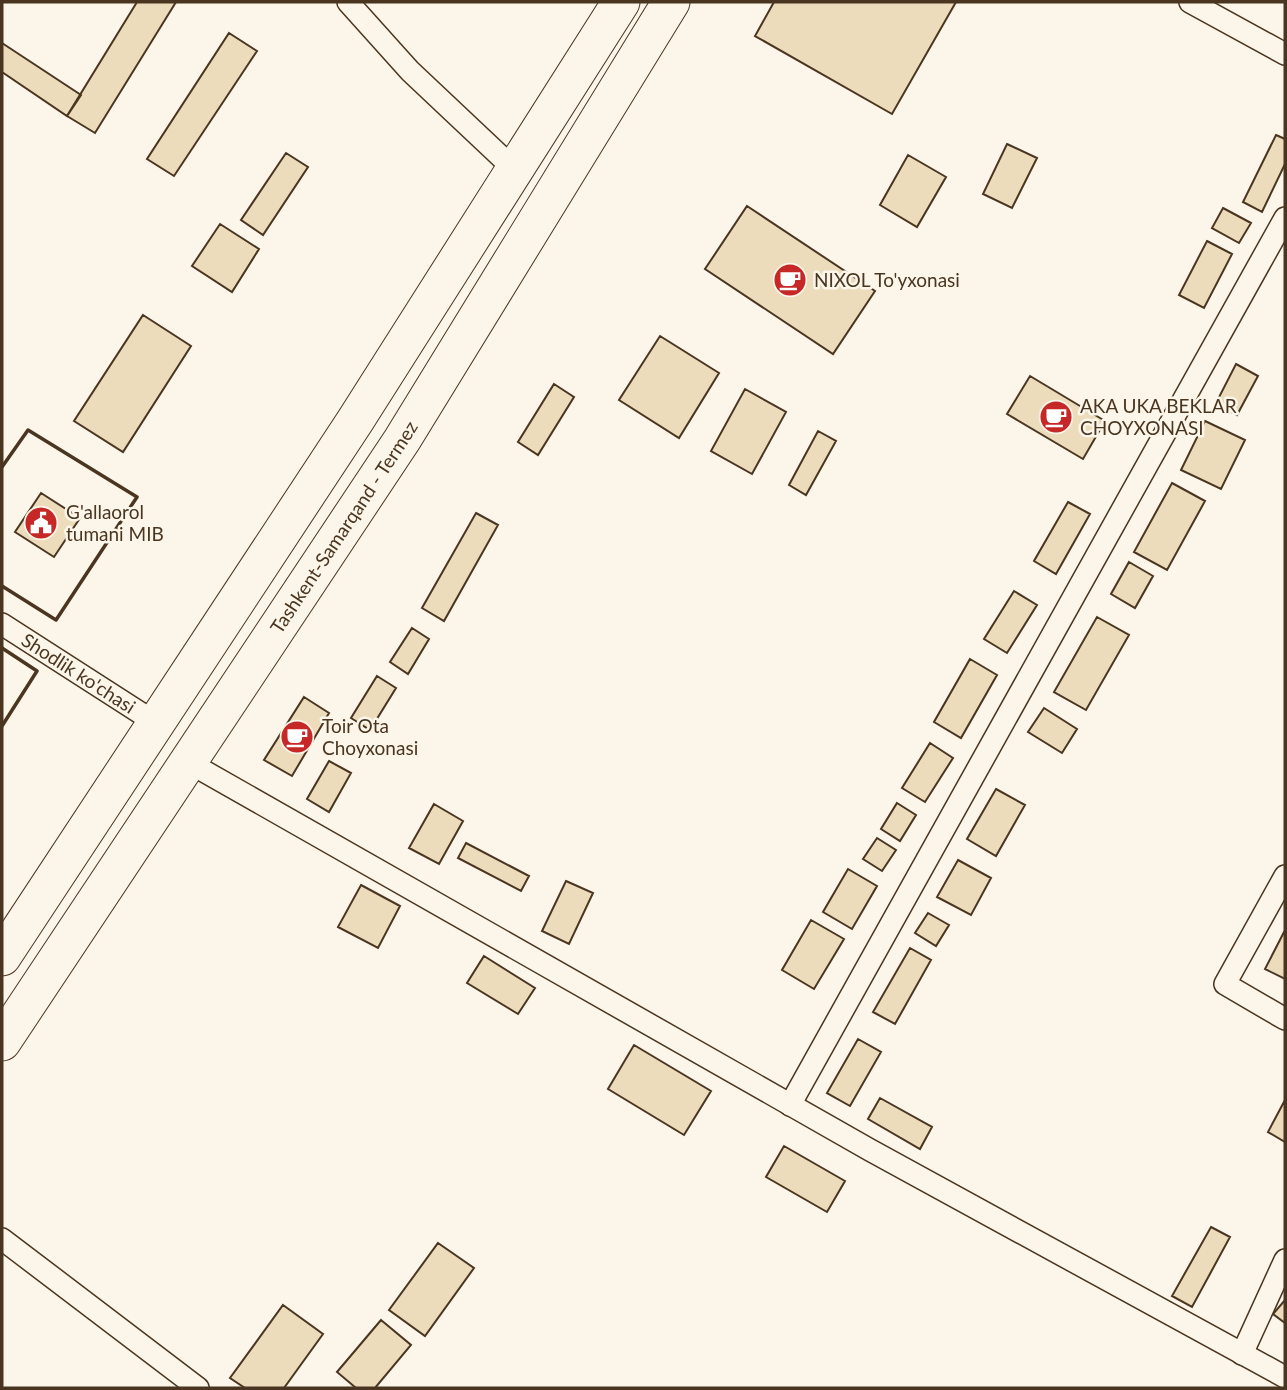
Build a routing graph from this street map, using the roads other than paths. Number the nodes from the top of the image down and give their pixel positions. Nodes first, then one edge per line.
1 (348, 2) edge
2 (621, 2) edge
3 (671, 2) edge
4 (1190, 2) edge
5 (1285, 54) edge
6 (516, 170) junction
7 (1285, 218) edge
8 (2, 624) edge
9 (156, 723) junction
10 (188, 762) junction
11 (1285, 876) edge
12 (2, 957) edge
13 (1285, 1019) edge
14 (4, 1036) edge
15 (790, 1105) junction
16 (2, 1239) edge
17 (1285, 1260) edge
18 (1242, 1354) junction
19 (1285, 1377) edge
20 (198, 1388) edge

1 - 6 street
2 - 6 highway
3 - 10 highway, Tashkent-Samarqand - Termez
4 - 5 street
6 - 9 highway
7 - 15 street
8 - 9 street, Shodlik ko'chasi
9 - 12 highway
10 - 14 highway, Tashkent-Samarqand - Termez
10 - 15 street
11 - 13 street
15 - 18 street
16 - 20 street
17 - 18 street
18 - 19 street

